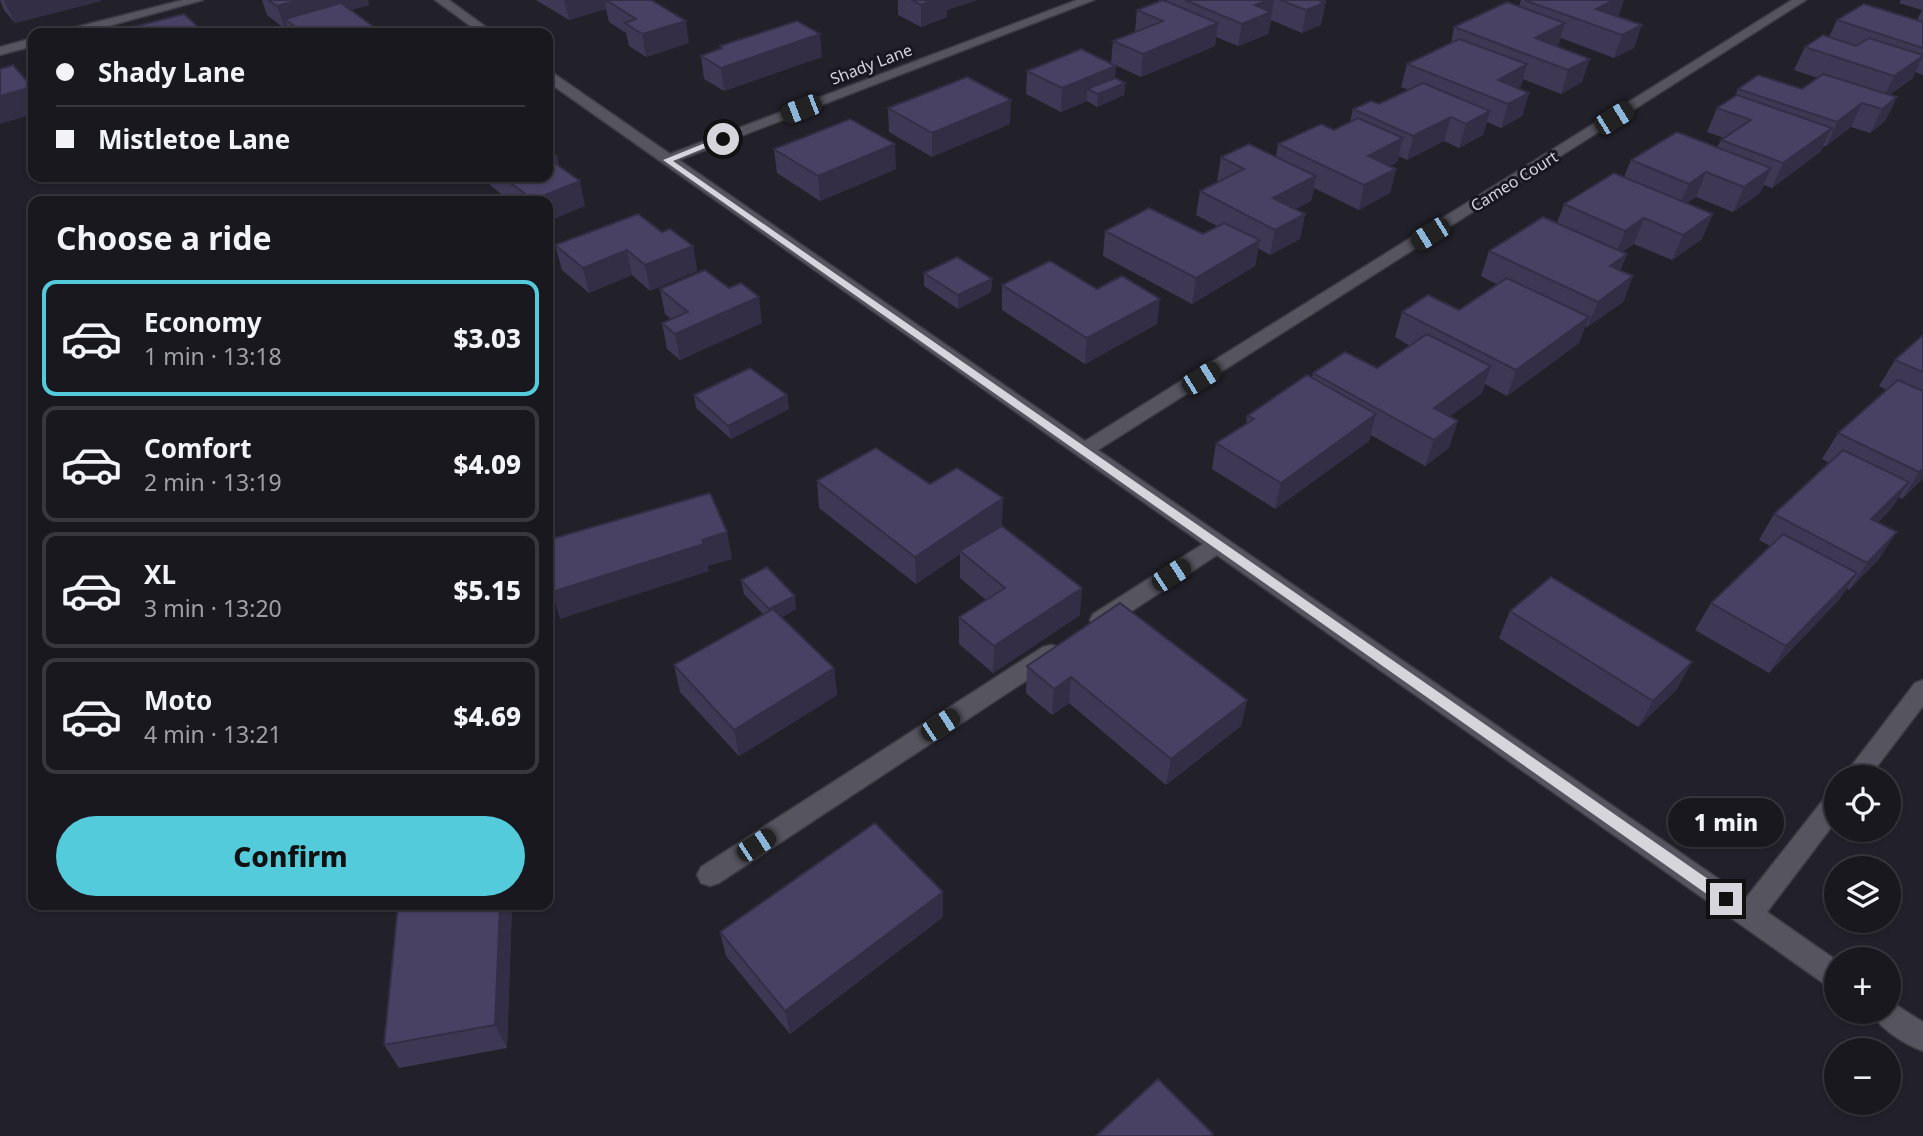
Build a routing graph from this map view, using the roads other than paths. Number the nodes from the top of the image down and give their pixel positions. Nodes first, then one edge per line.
1 (197, 0) edge
2 (442, 0) edge
3 (1088, 0) edge
4 (1800, 0) edge
5 (88, 28) edge
6 (481, 28) edge
7 (28, 44) edge
8 (0, 51) edge
9 (553, 80) edge
10 (667, 160) junction
11 (1085, 450) junction
12 (1217, 545) junction
13 (1923, 689) edge
14 (1864, 765) edge
15 (1824, 818) edge
16 (709, 875) dead end
17 (1749, 915) junction
18 (1824, 968) edge
19 (1901, 1023) edge
20 (1923, 1038) edge

1 - 5 street
2 - 6 street
3 - 10 street, Shady Lane
4 - 11 street, Cameo Court
7 - 8 street
9 - 10 street
10 - 11 street
11 - 12 street
12 - 16 street
12 - 17 street
13 - 14 street
15 - 17 street
17 - 18 street
19 - 20 street

